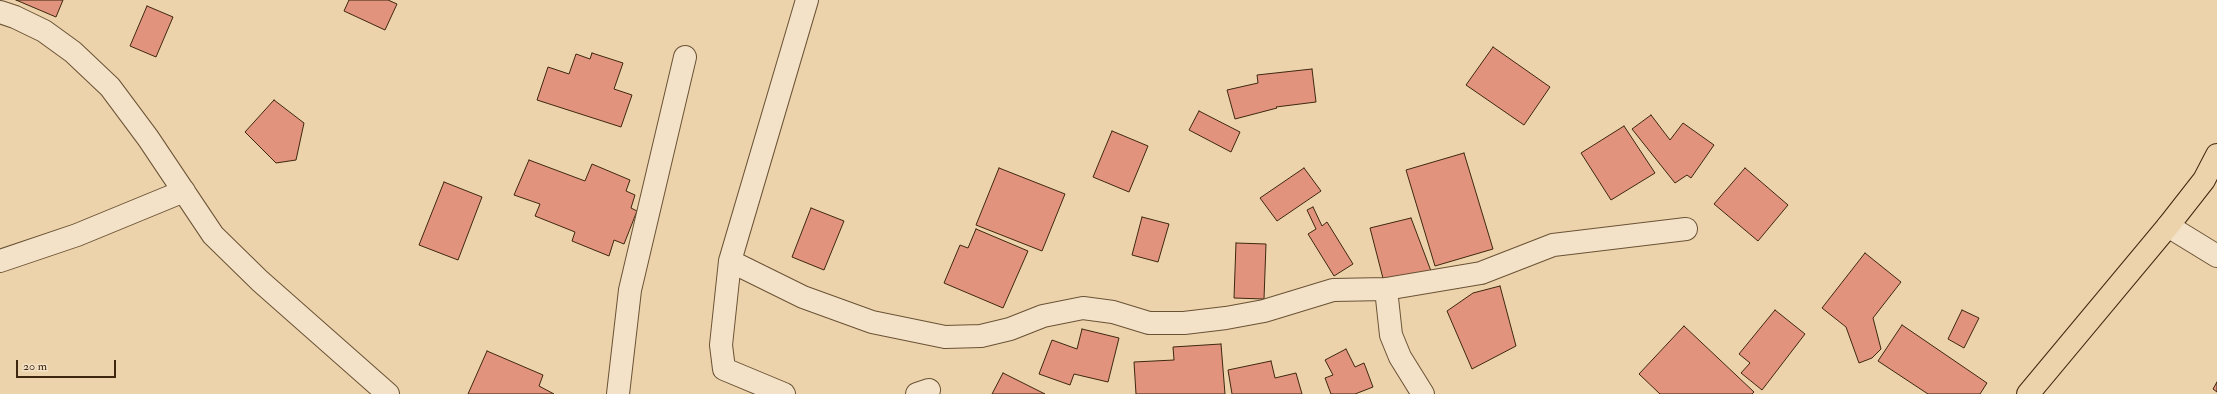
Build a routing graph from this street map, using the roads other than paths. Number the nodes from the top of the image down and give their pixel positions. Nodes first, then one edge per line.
1 (807, 0) edge
2 (0, 12) edge
3 (685, 57) dead end
4 (2217, 155) edge
5 (184, 191) junction
6 (2168, 226) junction
7 (1686, 229) dead end
8 (2217, 256) edge
9 (0, 261) edge
10 (730, 261) junction
11 (1386, 289) junction
12 (388, 394) edge
13 (618, 394) edge
14 (784, 394) edge
15 (1423, 394) edge
16 (2028, 394) edge

1 - 10 street
2 - 5 street
3 - 13 street
4 - 6 main road
5 - 9 street
5 - 12 street
6 - 8 street
6 - 16 main road
7 - 11 street
10 - 11 street
10 - 14 street
11 - 15 street

